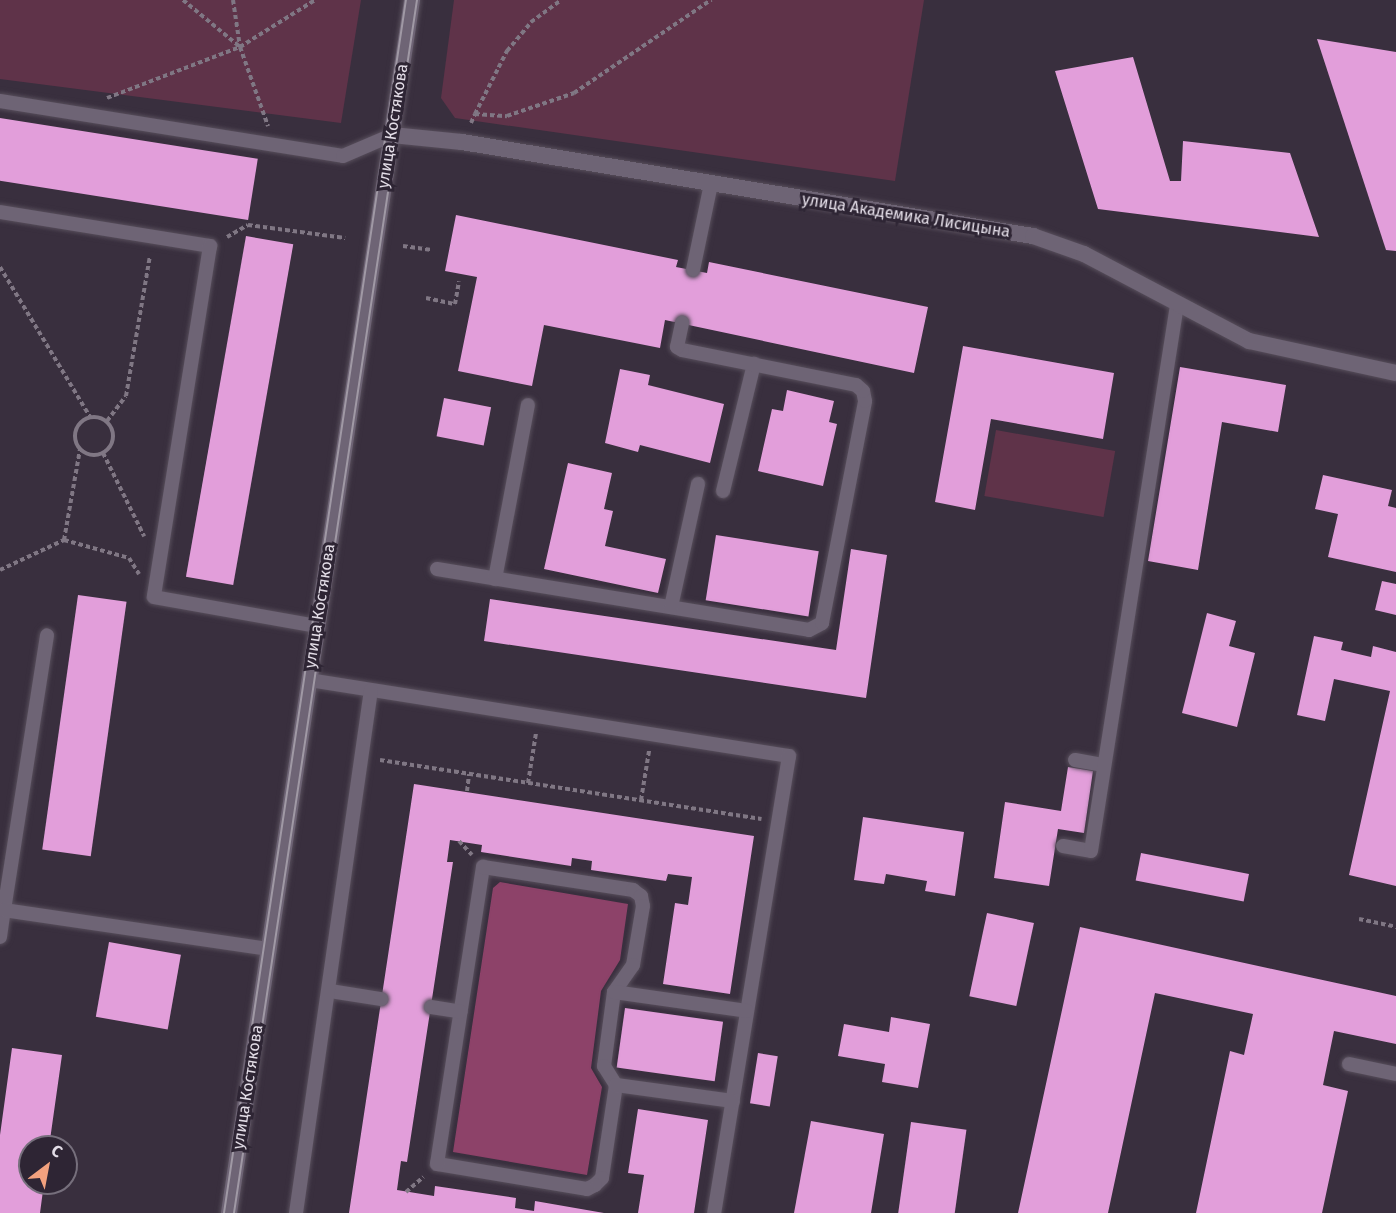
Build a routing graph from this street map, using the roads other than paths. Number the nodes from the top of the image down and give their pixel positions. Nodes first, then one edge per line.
1 (412, 0) edge
2 (0, 102) edge
3 (392, 135) junction
4 (711, 184) junction
5 (0, 212) edge
6 (693, 270) dead end
7 (1177, 305) junction
8 (682, 323) dead end
9 (754, 364) junction
10 (1396, 373) edge
11 (528, 405) dead end
12 (698, 484) dead end
13 (723, 491) dead end
14 (437, 569) dead end
15 (495, 579) junction
16 (671, 607) junction
17 (317, 626) junction
18 (47, 635) dead end
19 (309, 680) junction
20 (371, 690) junction
21 (1075, 760) dead end
22 (1104, 765) junction
23 (1063, 846) dead end
24 (4, 910) junction
25 (0, 937) edge
26 (269, 949) junction
27 (330, 991) junction
28 (614, 992) junction
29 (381, 999) dead end
30 (431, 1007) dead end
31 (747, 1011) junction
32 (461, 1012) junction
33 (1349, 1064) dead end
34 (1396, 1074) edge
35 (616, 1085) junction
36 (733, 1101) junction
37 (229, 1213) edge
38 (296, 1213) edge
39 (714, 1213) edge

1 - 3 street, улица Костякова
2 - 3 lane
3 - 4 street, улица Академика Лисицына
3 - 17 street, улица Костякова
4 - 6 lane
4 - 7 street, улица Академика Лисицына
5 - 17 lane
7 - 10 street, улица Академика Лисицына
7 - 22 lane
8 - 9 lane
9 - 13 lane
9 - 16 lane
11 - 15 lane
12 - 16 lane
14 - 15 lane
15 - 16 lane
17 - 19 street, улица Костякова
18 - 24 lane
19 - 20 lane
19 - 26 street, улица Костякова
20 - 27 lane
20 - 31 lane
21 - 22 lane
22 - 23 lane
24 - 25 lane
24 - 26 lane
26 - 37 street, улица Костякова
27 - 29 lane
27 - 38 lane
28 - 31 lane
28 - 32 lane
28 - 35 lane
30 - 32 lane
31 - 36 lane
32 - 35 lane
33 - 34 lane
35 - 36 lane
36 - 39 lane

